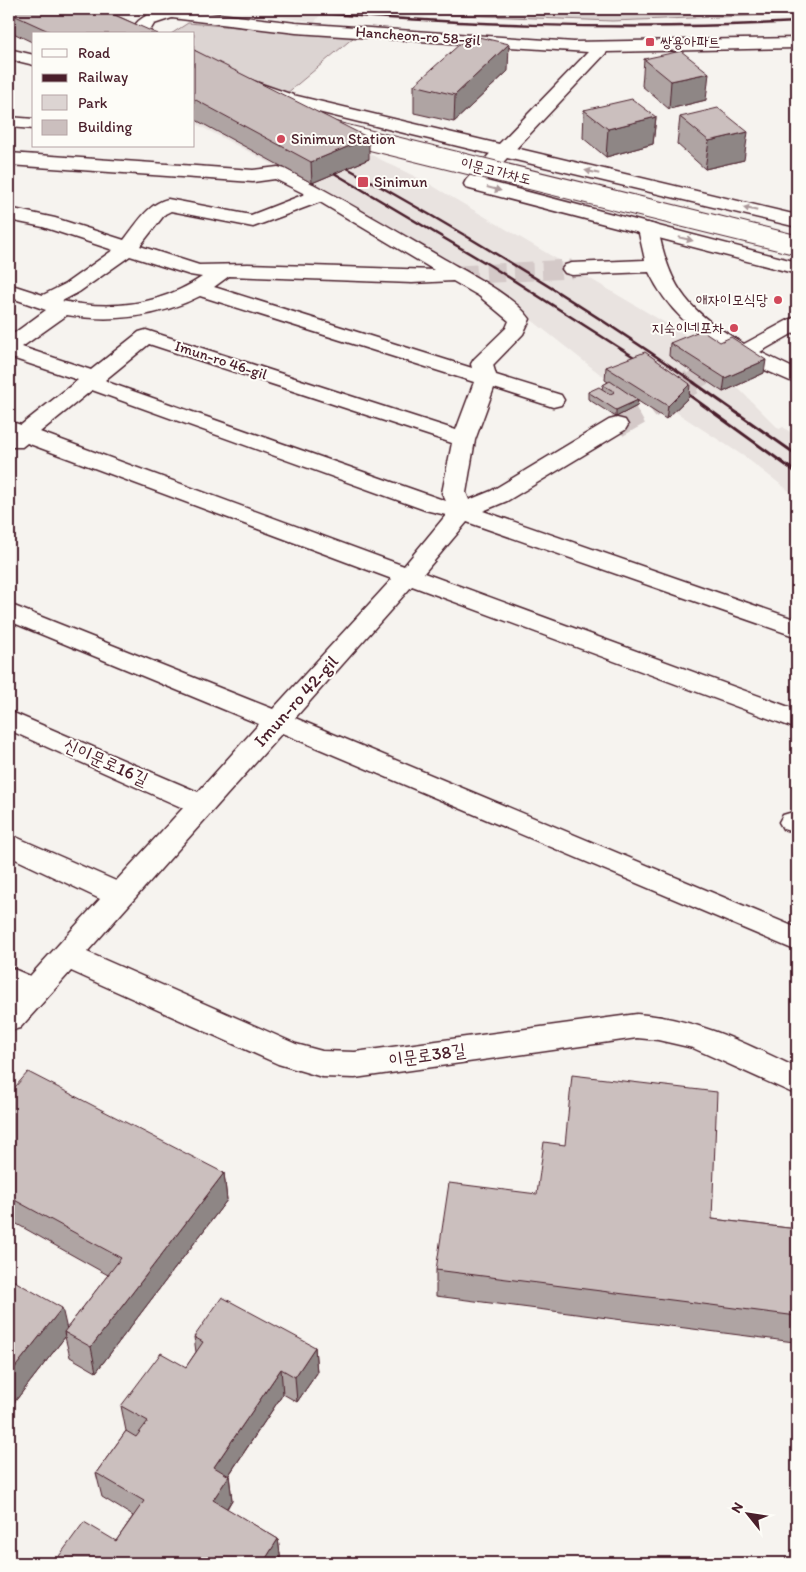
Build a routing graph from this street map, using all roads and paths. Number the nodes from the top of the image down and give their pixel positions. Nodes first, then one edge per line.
1 (88, 9) edge
2 (136, 32) edge
3 (141, 32) edge
4 (797, 43) edge
5 (603, 46) junction
6 (9, 54) edge
7 (32, 60) edge
8 (195, 60) edge
9 (9, 122) edge
10 (32, 124) edge
11 (319, 128) edge
12 (503, 151) junction
13 (9, 159) edge
14 (321, 195) junction
15 (9, 214) edge
16 (797, 221) edge
17 (648, 229) junction
18 (797, 244) edge
19 (128, 248) junction
20 (657, 266) junction
21 (797, 268) edge
22 (572, 269) tunnel mouth
23 (223, 270) junction
24 (458, 275) junction
25 (200, 289) junction
26 (9, 290) edge
27 (52, 306) junction
28 (797, 323) edge
29 (9, 349) edge
30 (743, 353) junction
31 (797, 378) edge
32 (486, 379) junction
33 (92, 380) junction
34 (553, 400) dead end
35 (617, 425) tunnel mouth
36 (14, 436) edge
37 (464, 440) junction
38 (462, 512) junction
39 (409, 575) junction
40 (9, 612) edge
41 (797, 629) edge
42 (9, 720) edge
43 (797, 720) edge
44 (278, 721) junction
45 (202, 805) junction
46 (9, 844) edge
47 (121, 896) junction
48 (797, 940) edge
49 (67, 956) junction
50 (21, 986) edge
51 (9, 1019) edge
52 (797, 1082) edge

1 - 2 street
3 - 5 street, Hancheon-ro 58-gil
4 - 5 street, Hancheon-ro 58-gil
5 - 12 street
6 - 7 street
8 - 12 street
9 - 10 street
11 - 18 street, 이문고가차도, bridge
16 -> 12 street
12 -> 17 street
13 - 14 street
14 - 19 street
14 - 24 street
15 - 19 street
17 - 20 street
17 -> 21 street
19 - 23 street
19 - 27 street
20 - 22 street
20 - 30 street
23 - 24 street
23 - 25 street
24 - 32 street
25 - 27 street
25 - 32 street
26 - 27 street
27 - 29 street
28 - 30 street
29 - 33 street
30 - 31 street
32 - 34 street
32 - 37 street
33 - 36 street, Imun-ro 46-gil
33 - 37 street, Imun-ro 46-gil
33 - 38 street
35 - 38 street, Imun-ro 42-gil
36 - 39 street
37 - 38 street
38 - 39 street, Imun-ro 42-gil
38 - 41 street
39 - 43 street
39 - 44 street, Imun-ro 42-gil
40 - 44 street
42 - 45 street, 신이문로16길
44 - 45 street, Imun-ro 42-gil
44 - 48 street
45 - 47 street, Imun-ro 42-gil
46 - 47 street
47 - 49 street, Imun-ro 42-gil
49 - 50 street, Imun-ro 42-gil
49 - 52 street, 이문로38길
50 - 51 street, Imun-ro 42-gil

